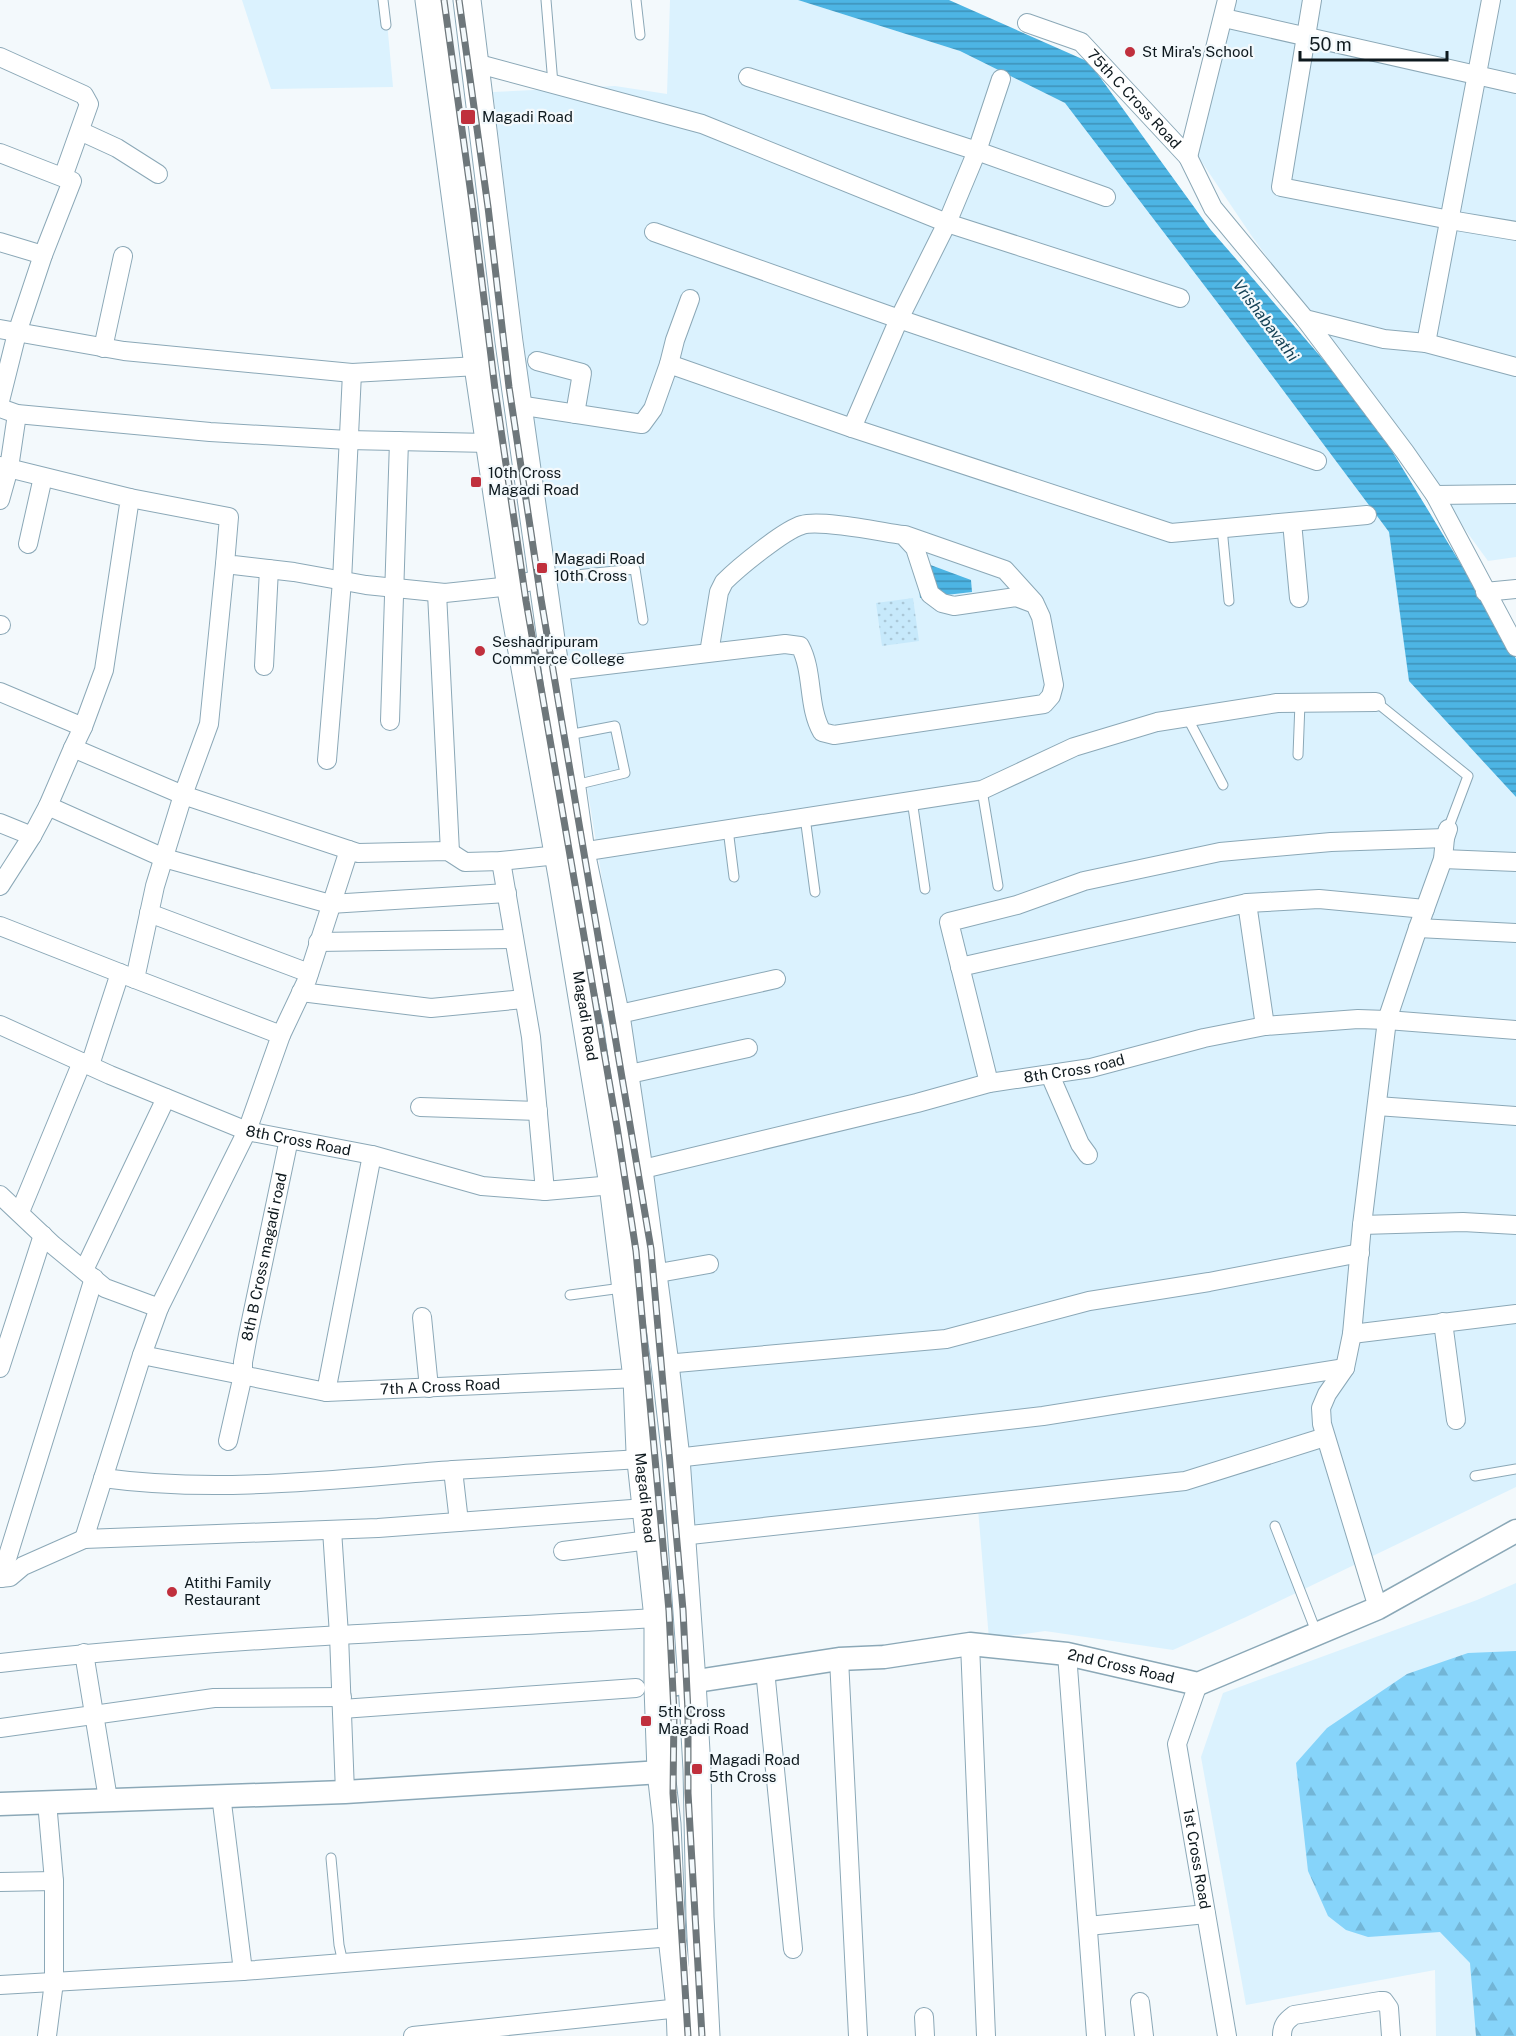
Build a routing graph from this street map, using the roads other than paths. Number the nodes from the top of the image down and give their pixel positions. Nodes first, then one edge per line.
1 (383, 0) edge
2 (429, 0) edge
3 (467, 0) edge
4 (546, 0) edge
5 (636, 0) edge
6 (1312, 0) edge
7 (1491, 0) edge
8 (1226, 9) edge
9 (1027, 23) dead end
10 (386, 25) dead end
11 (640, 35) dead end
12 (1307, 36) junction
13 (0, 57) edge
14 (475, 63) junction
15 (1477, 74) junction
16 (748, 77) dead end
17 (1001, 79) dead end
18 (553, 84) junction
19 (1516, 84) edge
20 (80, 131) junction
21 (977, 151) junction
22 (0, 153) edge
23 (1188, 157) junction
24 (158, 174) dead end
25 (63, 177) junction
26 (1106, 197) dead end
27 (1450, 220) junction
28 (947, 223) junction
29 (1516, 231) edge
30 (654, 232) dead end
31 (0, 242) edge
32 (43, 255) junction
33 (123, 256) dead end
34 (1180, 298) dead end
35 (690, 299) dead end
36 (899, 319) junction
37 (1305, 319) junction
38 (9, 331) edge
39 (1426, 343) junction
40 (103, 348) junction
41 (537, 361) dead end
42 (669, 364) junction
43 (477, 366) junction
44 (1516, 367) edge
45 (352, 373) junction
46 (0, 401) edge
47 (518, 405) junction
48 (9, 411) edge
49 (575, 414) junction
50 (852, 428) junction
51 (348, 440) junction
52 (399, 441) junction
53 (489, 443) junction
54 (1317, 461) dead end
55 (5, 467) edge
56 (44, 477) junction
57 (1516, 494) edge
58 (1435, 495) junction
59 (130, 498) junction
60 (0, 500) edge
61 (1368, 515) dead end
62 (1292, 522) junction
63 (1222, 528) junction
64 (903, 535) junction
65 (28, 544) dead end
66 (225, 564) junction
67 (269, 569) junction
68 (543, 578) junction
69 (342, 581) junction
70 (511, 586) junction
71 (395, 588) junction
72 (1516, 589) edge
73 (437, 592) junction
74 (1485, 592) junction
75 (1299, 598) dead end
76 (1229, 601) dead end
77 (1035, 604) junction
78 (643, 620) dead end
79 (1516, 647) edge
80 (709, 653) junction
81 (264, 666) dead end
82 (556, 671) junction
83 (0, 692) edge
84 (1376, 702) joint
85 (1300, 703) junction
86 (1187, 717) junction
87 (390, 721) dead end
88 (83, 727) junction
89 (565, 735) junction
90 (73, 748) junction
91 (1298, 755) dead end
92 (327, 760) dead end
93 (572, 785) junction
94 (1223, 785) dead end
95 (982, 790) junction
96 (183, 795) junction
97 (912, 800) junction
98 (48, 806) junction
99 (805, 817) junction
100 (0, 823) edge
101 (728, 829) junction
102 (1447, 833) junction
103 (32, 836) junction
104 (348, 850) junction
105 (450, 852) junction
106 (570, 853) junction
107 (164, 858) junction
108 (1443, 859) junction
109 (501, 861) junction
110 (1516, 862) edge
111 (734, 877) dead end
112 (0, 886) edge
113 (998, 886) dead end
114 (925, 889) dead end
115 (815, 892) dead end
116 (507, 893) junction
117 (1247, 903) junction
118 (330, 904) junction
119 (1425, 909) junction
120 (149, 913) junction
121 (0, 926) edge
122 (1418, 927) junction
123 (1516, 933) edge
124 (514, 939) junction
125 (318, 942) junction
126 (960, 967) junction
127 (309, 973) junction
128 (127, 976) junction
129 (776, 979) dead end
130 (301, 992) junction
131 (524, 999) junction
132 (615, 1015) junction
133 (1387, 1020) junction
134 (0, 1025) edge
135 (1265, 1026) junction
136 (1516, 1030) edge
137 (281, 1035) junction
138 (748, 1048) dead end
139 (86, 1064) junction
140 (625, 1075) junction
141 (1050, 1075) junction
142 (989, 1083) junction
143 (166, 1098) junction
144 (1377, 1106) junction
145 (420, 1107) dead end
146 (538, 1111) junction
147 (1516, 1116) edge
148 (247, 1131) junction
149 (289, 1139) junction
150 (372, 1155) junction
151 (1088, 1155) dead end
152 (639, 1170) junction
153 (614, 1185) junction
154 (545, 1191) junction
155 (1, 1199) edge
156 (20, 1212) junction
157 (1362, 1225) junction
158 (1516, 1225) edge
159 (43, 1235) junction
160 (1360, 1252) junction
161 (709, 1264) dead end
162 (89, 1274) junction
163 (653, 1274) junction
164 (625, 1288) junction
165 (570, 1295) dead end
166 (159, 1308) junction
167 (1516, 1314) edge
168 (422, 1317) dead end
169 (1443, 1322) junction
170 (1352, 1334) junction
171 (142, 1355) junction
172 (665, 1364) junction
173 (0, 1368) edge
174 (1345, 1368) junction
175 (243, 1375) junction
176 (637, 1378) junction
177 (429, 1388) junction
178 (326, 1392) junction
179 (1456, 1420) dead end
180 (1325, 1437) junction
181 (228, 1441) dead end
182 (676, 1458) junction
183 (641, 1460) junction
184 (1516, 1469) edge
185 (453, 1470) junction
186 (1475, 1476) dead end
187 (103, 1478) junction
188 (645, 1508) junction
189 (459, 1522) junction
190 (1275, 1526) dead end
191 (332, 1530) junction
192 (1516, 1531) edge
193 (681, 1536) junction
194 (84, 1539) junction
195 (649, 1540) junction
196 (563, 1551) dead end
197 (1, 1578) edge
198 (1378, 1608) junction
199 (658, 1618) junction
200 (1317, 1634) junction
201 (339, 1635) junction
202 (970, 1644) junction
203 (84, 1653) junction
204 (1067, 1654) junction
205 (838, 1659) junction
206 (0, 1663) edge
207 (765, 1670) junction
208 (692, 1682) junction
209 (1198, 1684) junction
210 (647, 1688) junction
211 (342, 1703) junction
212 (94, 1715) junction
213 (0, 1728) edge
214 (661, 1772) junction
215 (345, 1792) junction
216 (221, 1796) junction
217 (108, 1799) junction
218 (46, 1802) junction
219 (0, 1804) edge
220 (331, 1858) dead end
221 (54, 1881) junction
222 (0, 1882) edge
223 (1206, 1914) junction
224 (1088, 1926) junction
225 (672, 1937) junction
226 (793, 1949) dead end
227 (343, 1963) junction
228 (243, 1971) junction
229 (54, 1982) junction
230 (0, 1985) edge
231 (1140, 2002) dead end
232 (680, 2008) junction
233 (924, 2017) dead end
234 (47, 2036) edge
235 (413, 2036) edge
236 (681, 2036) edge
237 (706, 2036) edge
238 (858, 2036) edge
239 (925, 2036) edge
240 (986, 2036) edge
241 (1096, 2036) edge
242 (1144, 2036) edge
243 (1227, 2036) edge
244 (1282, 2036) edge
245 (1391, 2036) edge

1 - 10 lane
2 - 43 main road, Magadi Road
3 - 14 main road, Magadi Road
4 - 18 lane
5 - 11 lane
6 - 12 street
7 - 15 street
8 - 12 street
8 - 23 street, 75th C Cross Road
9 - 23 street, 75th C Cross Road
12 - 15 street
12 - 27 street
13 - 20 street
14 - 18 street
14 - 47 main road, Magadi Road
15 - 19 street
15 - 27 street
16 - 21 street
17 - 21 street
18 - 28 street
20 - 24 street
20 - 25 street
21 - 26 street
21 - 28 street
22 - 25 street
23 - 37 street
25 - 32 street
27 - 29 street
27 - 39 street
28 - 34 street
28 - 36 street
30 - 36 street
31 - 32 street
32 - 38 street
33 - 40 street
35 - 42 street
36 - 50 street
36 - 54 street
37 - 39 street
37 - 58 street
38 - 40 street
38 - 46 street
39 - 44 street
40 - 45 street
41 - 49 street
42 - 49 street
42 - 50 street
43 - 45 street
43 - 53 main road, Magadi Road
45 - 51 street
47 - 49 street
47 - 68 main road, Magadi Road
48 - 51 street
48 - 55 street
50 - 63 street
51 - 52 street
51 - 69 street
52 - 53 street
52 - 71 street
53 - 70 main road, Magadi Road
55 - 56 street
55 - 60 street
56 - 59 street
56 - 65 street
57 - 58 street
58 - 74 street
59 - 66 street
59 - 88 street
61 - 62 street
62 - 63 street
62 - 75 street
63 - 76 lane
64 - 77 street
64 - 77 street
64 - 80 street
66 - 67 street
66 - 96 street
67 - 69 street
67 - 81 street
68 - 70 street
68 - 78 lane
68 - 82 main road, Magadi Road
69 - 71 street
69 - 92 street
70 - 73 street
70 - 106 main road, Magadi Road
71 - 73 street
71 - 87 street
72 - 74 street
73 - 105 street
74 - 79 street
77 - 80 street
80 - 82 street
82 - 89 main road, Magadi Road
83 - 88 street
84 - 85 street
84 - 102 lane
85 - 86 street
85 - 91 lane
86 - 94 lane
86 - 95 street
88 - 90 street
89 - 93 main road, Magadi Road
89 - 93 lane
90 - 96 street
90 - 98 street
93 - 106 main road, Magadi Road
95 - 97 street
95 - 113 lane
96 - 104 street
96 - 107 street
97 - 99 street
97 - 114 lane
98 - 103 street
98 - 107 street
99 - 101 street
99 - 115 lane
100 - 103 street
101 - 106 street
101 - 111 lane
102 - 108 street
102 - 126 street
103 - 112 street
104 - 105 street
104 - 118 street
105 - 109 street
106 - 109 street
106 - 132 main road, Magadi Road
106 - 153 main road, Magadi Road
107 - 118 street
107 - 120 street
108 - 110 street
108 - 119 street
109 - 116 street
116 - 118 street
116 - 124 street
117 - 119 street
117 - 126 street
117 - 135 street
118 - 125 street
119 - 122 street
120 - 127 street
120 - 128 street
121 - 128 street
122 - 123 street
122 - 133 street
124 - 125 street
124 - 131 street
125 - 127 street
126 - 142 street
127 - 130 street
128 - 137 street
128 - 139 street
129 - 132 street
130 - 131 street
130 - 137 street
131 - 146 street
132 - 140 main road, Magadi Road
133 - 135 street, 8th Cross road
133 - 136 street, 8th Cross road
133 - 144 street
134 - 139 street, 8th Cross Road
135 - 141 street, 8th Cross road
137 - 148 street
138 - 140 street
139 - 143 street, 8th Cross Road
139 - 156 street
140 - 152 main road, Magadi Road
141 - 142 street, 8th Cross road
141 - 151 street
142 - 152 street, 8th Cross road
143 - 148 street, 8th Cross Road
143 - 162 street
144 - 147 street
144 - 157 street
145 - 146 street
146 - 154 street
148 - 149 street, 8th Cross Road
148 - 166 street
149 - 150 street, 8th Cross Road
149 - 175 street, 8th B Cross magadi road
150 - 154 street, 8th Cross Road
150 - 178 street
152 - 153 street, 8th Cross road
152 - 163 main road, Magadi Road
153 - 154 street, 8th Cross Road
153 - 164 main road, Magadi Road
155 - 156 street
156 - 159 street
157 - 158 street
157 - 160 street
159 - 162 street
159 - 173 street
160 - 170 street
160 - 172 street
161 - 163 street
162 - 166 street
162 - 197 street
163 - 172 main road, Magadi Road
164 - 165 lane
164 - 176 main road, Magadi Road
166 - 171 street
167 - 169 street
168 - 177 street
169 - 170 street
169 - 179 street
170 - 174 street
171 - 175 street, 7th A Cross Road
171 - 187 street
172 - 182 main road, Magadi Road
174 - 180 street
174 - 182 street
175 - 178 street, 7th A Cross Road
175 - 181 street, 8th B Cross magadi road
176 - 177 street, 7th A Cross Road
176 - 183 main road, Magadi Road
177 - 178 street, 7th A Cross Road
180 - 193 street
180 - 198 street
182 - 193 main road, Magadi Road
183 - 185 street
183 - 188 main road, Magadi Road
184 - 186 lane
185 - 187 street
185 - 189 street
187 - 194 street
188 - 189 street
188 - 195 main road, Magadi Road
189 - 191 street
190 - 200 lane
191 - 194 street
191 - 201 street
192 - 198 street
193 - 208 main road, Magadi Road
194 - 197 street
195 - 196 street
195 - 199 main road, Magadi Road
198 - 200 street
199 - 201 street
199 - 210 main road, Magadi Road
200 - 209 street
201 - 203 street
201 - 211 street
202 - 204 street, 2nd Cross Road
202 - 205 street, 2nd Cross Road
202 - 240 street
203 - 206 street
203 - 212 street
204 - 209 street, 2nd Cross Road
204 - 224 street
205 - 207 street, 2nd Cross Road
205 - 238 street
207 - 208 street, 2nd Cross Road
207 - 226 street
208 - 210 street, 2nd Cross Road
208 - 237 main road, Magadi Road
209 - 223 street, 1st Cross Road
210 - 211 street
210 - 214 main road, Magadi Road
211 - 212 street
211 - 215 street
212 - 213 street
212 - 217 street
214 - 215 street
214 - 225 main road, Magadi Road
215 - 216 street
216 - 217 street
216 - 228 street
217 - 218 street
218 - 219 street
218 - 221 street
220 - 227 lane
221 - 222 street
221 - 229 street
223 - 224 street
223 - 243 street, 1st Cross Road
224 - 241 street
225 - 227 street
225 - 232 main road, Magadi Road
227 - 228 street
228 - 229 street
229 - 230 street
229 - 234 street
231 - 242 street
232 - 235 street
232 - 236 main road, Magadi Road
233 - 239 street
244 - 245 street

